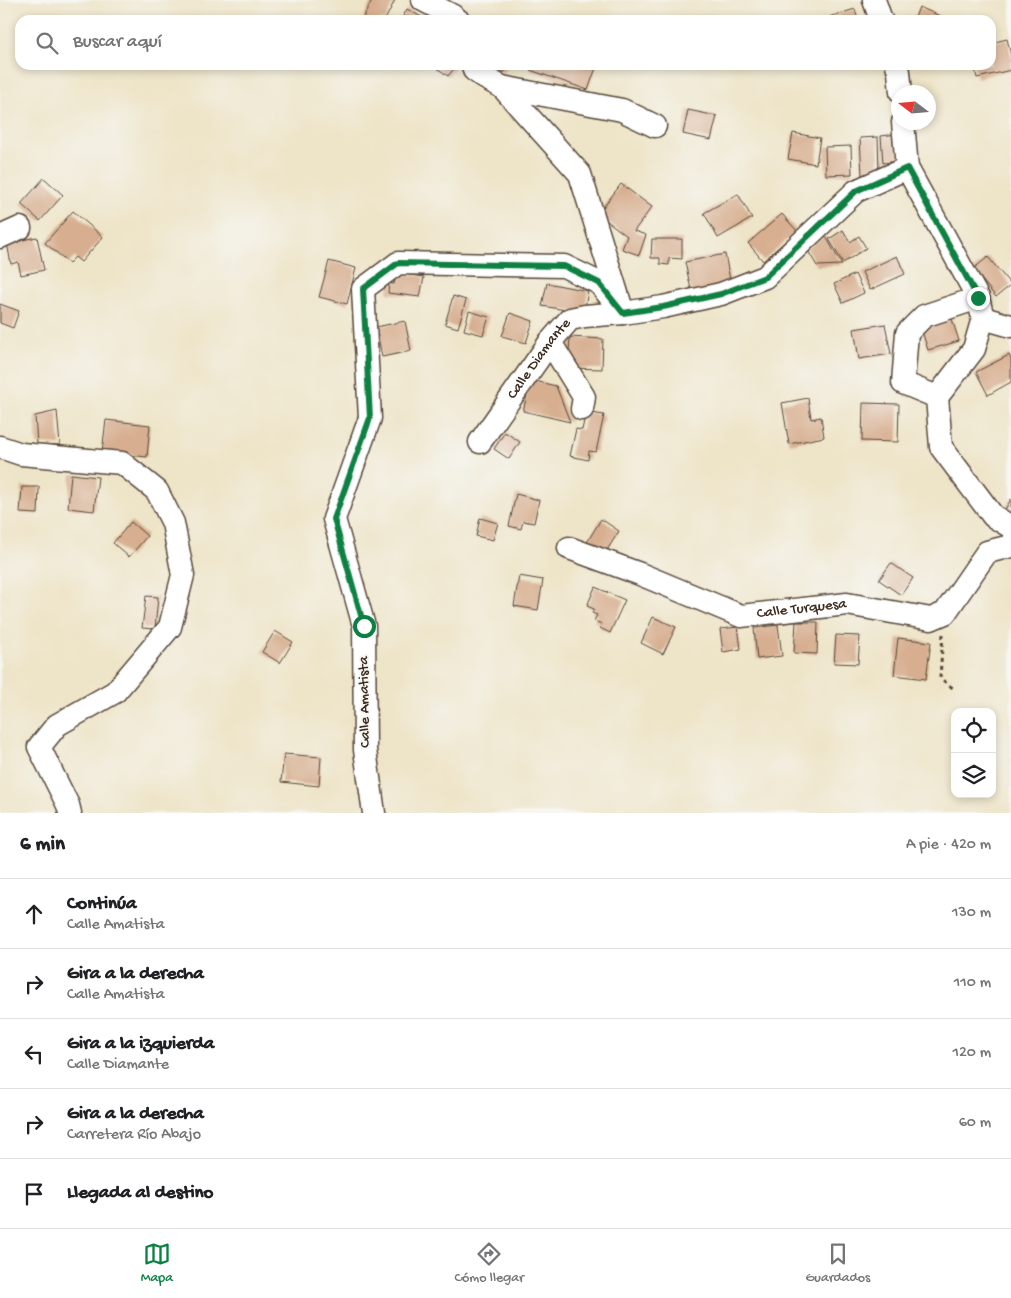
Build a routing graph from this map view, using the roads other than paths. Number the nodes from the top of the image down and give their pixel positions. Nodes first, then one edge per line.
1 (423, 0) edge
2 (874, 0) edge
3 (451, 15) edge
4 (879, 15) edge
5 (474, 70) edge
6 (898, 70) edge
7 (900, 85) edge
8 (502, 87) junction
9 (655, 126) dead end
10 (904, 130) edge
11 (907, 168) junction
12 (981, 308) junction
13 (623, 313) junction
14 (1011, 326) edge
15 (550, 342) junction
16 (937, 397) junction
17 (582, 408) dead end
18 (480, 442) dead end
19 (0, 447) edge
20 (1011, 527) edge
21 (1011, 546) edge
22 (570, 548) dead end
23 (70, 813) edge
24 (374, 813) edge

1 - 3 street
2 - 4 street
5 - 8 street
6 - 7 street
8 - 9 street
8 - 13 street
10 - 11 street
11 - 12 street
11 - 13 street, Calle Diamante
12 - 14 street
12 - 16 street
12 - 16 street
13 - 15 street, Calle Diamante
13 - 24 street, Calle Amatista
15 - 17 street
15 - 18 street, Calle Diamante
16 - 20 street
19 - 23 street
21 - 22 street, Calle Turquesa

